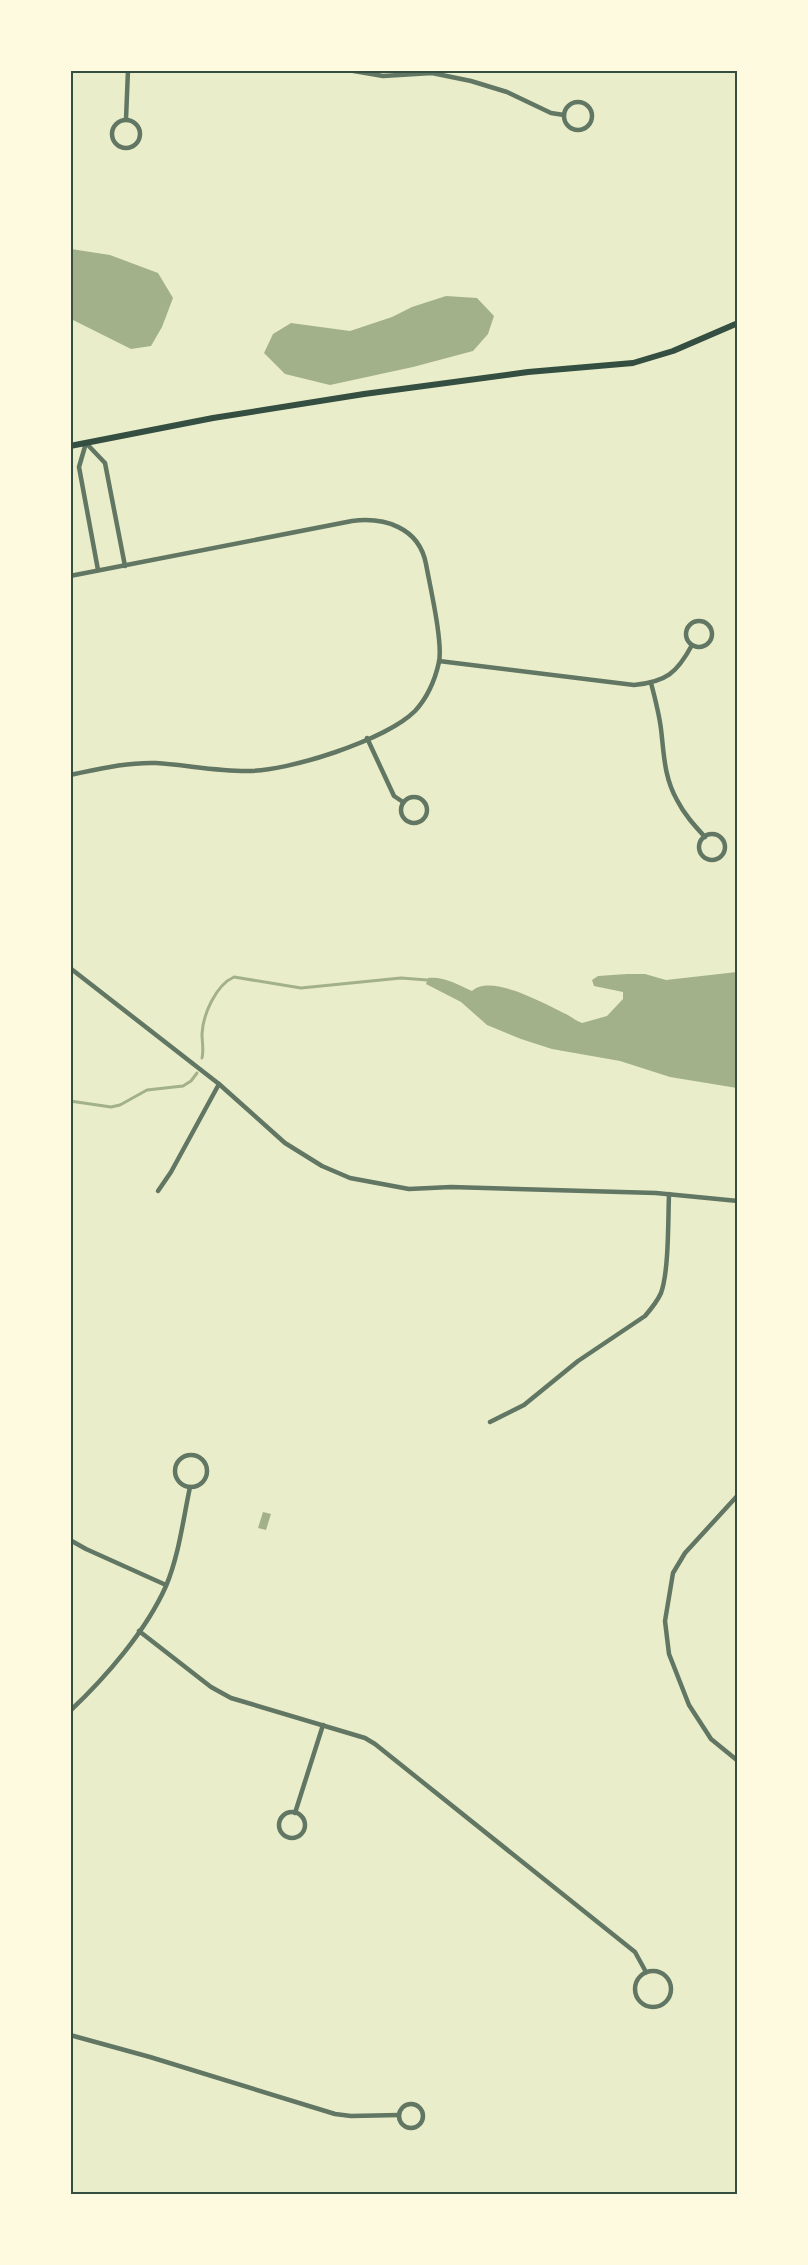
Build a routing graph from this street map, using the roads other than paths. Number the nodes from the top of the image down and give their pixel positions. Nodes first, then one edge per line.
1 (128, 70) edge
2 (348, 70) edge
3 (564, 115) junction
4 (126, 120) junction
5 (738, 323) edge
6 (86, 442) junction
7 (70, 446) edge
8 (125, 566) junction
9 (98, 570) junction
10 (70, 576) edge
11 (692, 645) junction
12 (439, 661) junction
13 (651, 683) junction
14 (367, 738) junction
15 (70, 775) edge
16 (403, 802) junction
17 (705, 837) junction
18 (70, 968) edge
19 (219, 1084) junction
20 (158, 1191) dead end
21 (669, 1194) junction
22 (738, 1201) edge
23 (490, 1422) dead end
24 (190, 1487) junction
25 (738, 1495) edge
26 (70, 1540) edge
27 (166, 1585) junction
28 (140, 1631) junction
29 (70, 1711) edge
30 (323, 1725) junction
31 (738, 1761) edge
32 (295, 1813) junction
33 (646, 1972) junction
34 (70, 2035) edge
35 (399, 2115) junction

1 - 4 street
2 - 3 street
3 - 3 street
4 - 4 street
5 - 6 main road
6 - 7 main road
6 - 8 street
6 - 9 street
8 - 9 street
8 - 12 street
9 - 10 street
11 - 11 street
11 - 13 street
12 - 13 street
12 - 14 street
13 - 17 street
14 - 15 street
14 - 16 street
16 - 16 street
17 - 17 street
18 - 19 street
19 - 20 street
19 - 21 street
21 - 22 street
21 - 23 street
24 - 24 street
24 - 27 street
25 - 31 street
26 - 27 street
27 - 28 street
28 - 29 street
28 - 30 street
30 - 32 street
30 - 33 street
32 - 32 street
33 - 33 street
34 - 35 street
35 - 35 street

